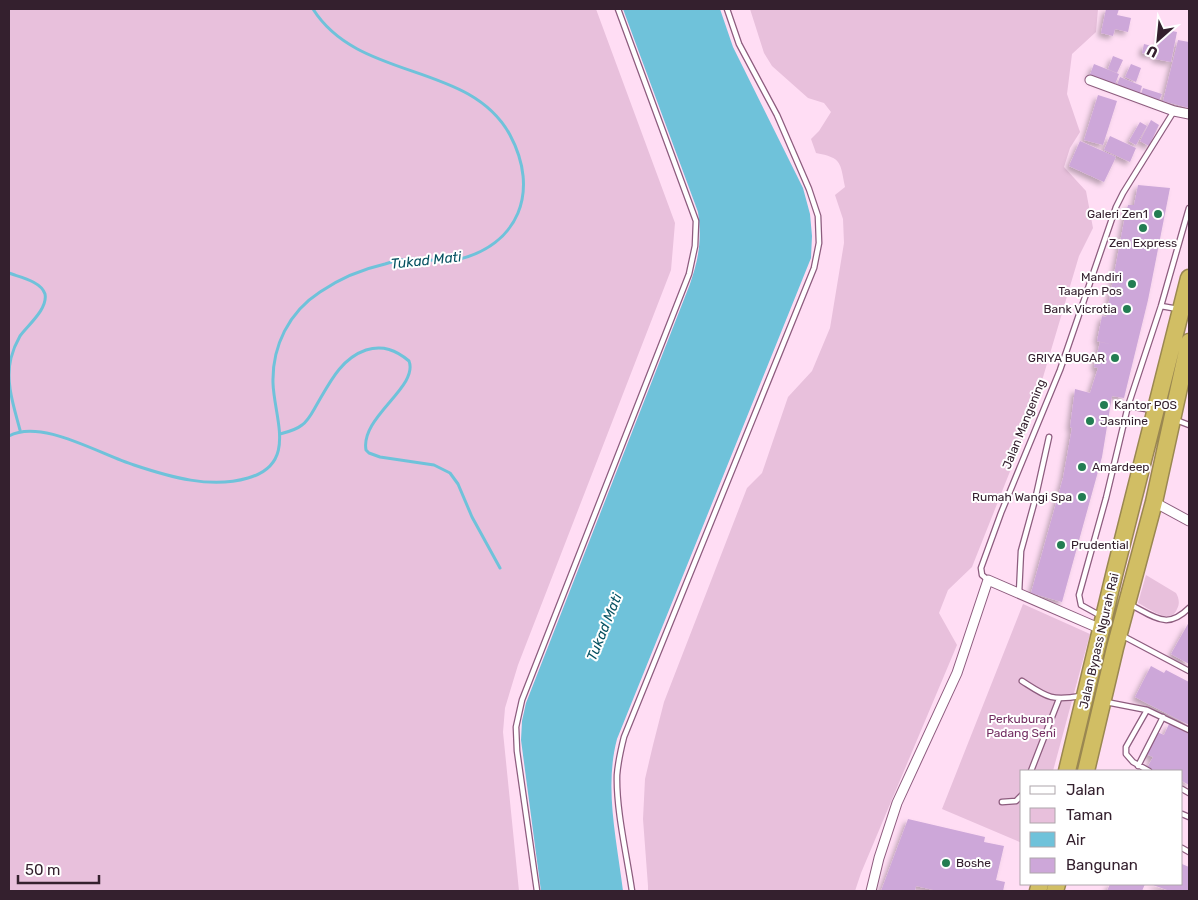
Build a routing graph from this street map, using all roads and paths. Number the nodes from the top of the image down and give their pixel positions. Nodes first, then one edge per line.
1 (618, 9) edge
2 (727, 9) edge
3 (1090, 80) dead end
4 (1174, 111) junction
5 (1189, 114) edge
6 (1189, 208) edge
7 (1189, 278) edge
8 (1161, 306) junction
9 (1181, 310) junction
10 (1189, 342) edge
11 (1128, 406) junction
12 (1156, 411) junction
13 (1173, 419) junction
14 (1189, 424) edge
15 (1049, 437) dead end
16 (1154, 502) junction
17 (1189, 522) edge
18 (1115, 571) junction
19 (1135, 576) junction
20 (988, 580) junction
21 (1019, 593) junction
22 (1128, 604) junction
23 (1189, 608) edge
24 (1103, 623) junction
25 (1120, 634) junction
26 (1189, 672) edge
27 (1022, 681) dead end
28 (1087, 695) junction
29 (1059, 699) junction
30 (1104, 701) junction
31 (1148, 710) junction
32 (1163, 717) junction
33 (1189, 730) edge
34 (1138, 766) junction
35 (1031, 770) edge
36 (1067, 770) edge
37 (1086, 770) edge
38 (1147, 770) edge
39 (1020, 797) edge
40 (1002, 802) dead end
41 (537, 891) edge
42 (632, 891) edge
43 (871, 891) edge

1 - 41 lane
2 - 42 lane
3 - 4 street
4 - 5 street
4 - 20 lane, Jalan Mangening
6 - 8 lane
7 - 9 highway, Jalan Bypass Ngurah Rai
8 - 9 lane
8 - 11 lane
9 - 12 highway, Jalan Bypass Ngurah Rai
10 - 13 highway, Jalan Bypass Ngurah Rai
11 - 12 lane
11 - 24 lane
12 - 18 highway, Jalan Bypass Ngurah Rai
13 - 14 lane
13 - 16 highway, Jalan Bypass Ngurah Rai
15 - 21 lane
16 - 17 street
16 - 19 highway, Jalan Bypass Ngurah Rai
18 - 19 highway
18 - 24 highway, Jalan Bypass Ngurah Rai
19 - 22 highway, Jalan Bypass Ngurah Rai
20 - 21 street
20 - 43 street
21 - 24 street
22 - 23 lane
22 - 25 highway, Jalan Bypass Ngurah Rai
24 - 28 highway, Jalan Bypass Ngurah Rai
25 - 26 lane
25 - 30 highway, Jalan Bypass Ngurah Rai
27 - 29 lane
28 - 29 lane
28 - 36 highway, Jalan Bypass Ngurah Rai
29 - 35 lane
30 - 31 lane
30 - 37 highway, Jalan Bypass Ngurah Rai
31 - 32 lane
31 - 34 lane
32 - 33 lane
32 - 34 lane
34 - 38 lane
39 - 40 lane

